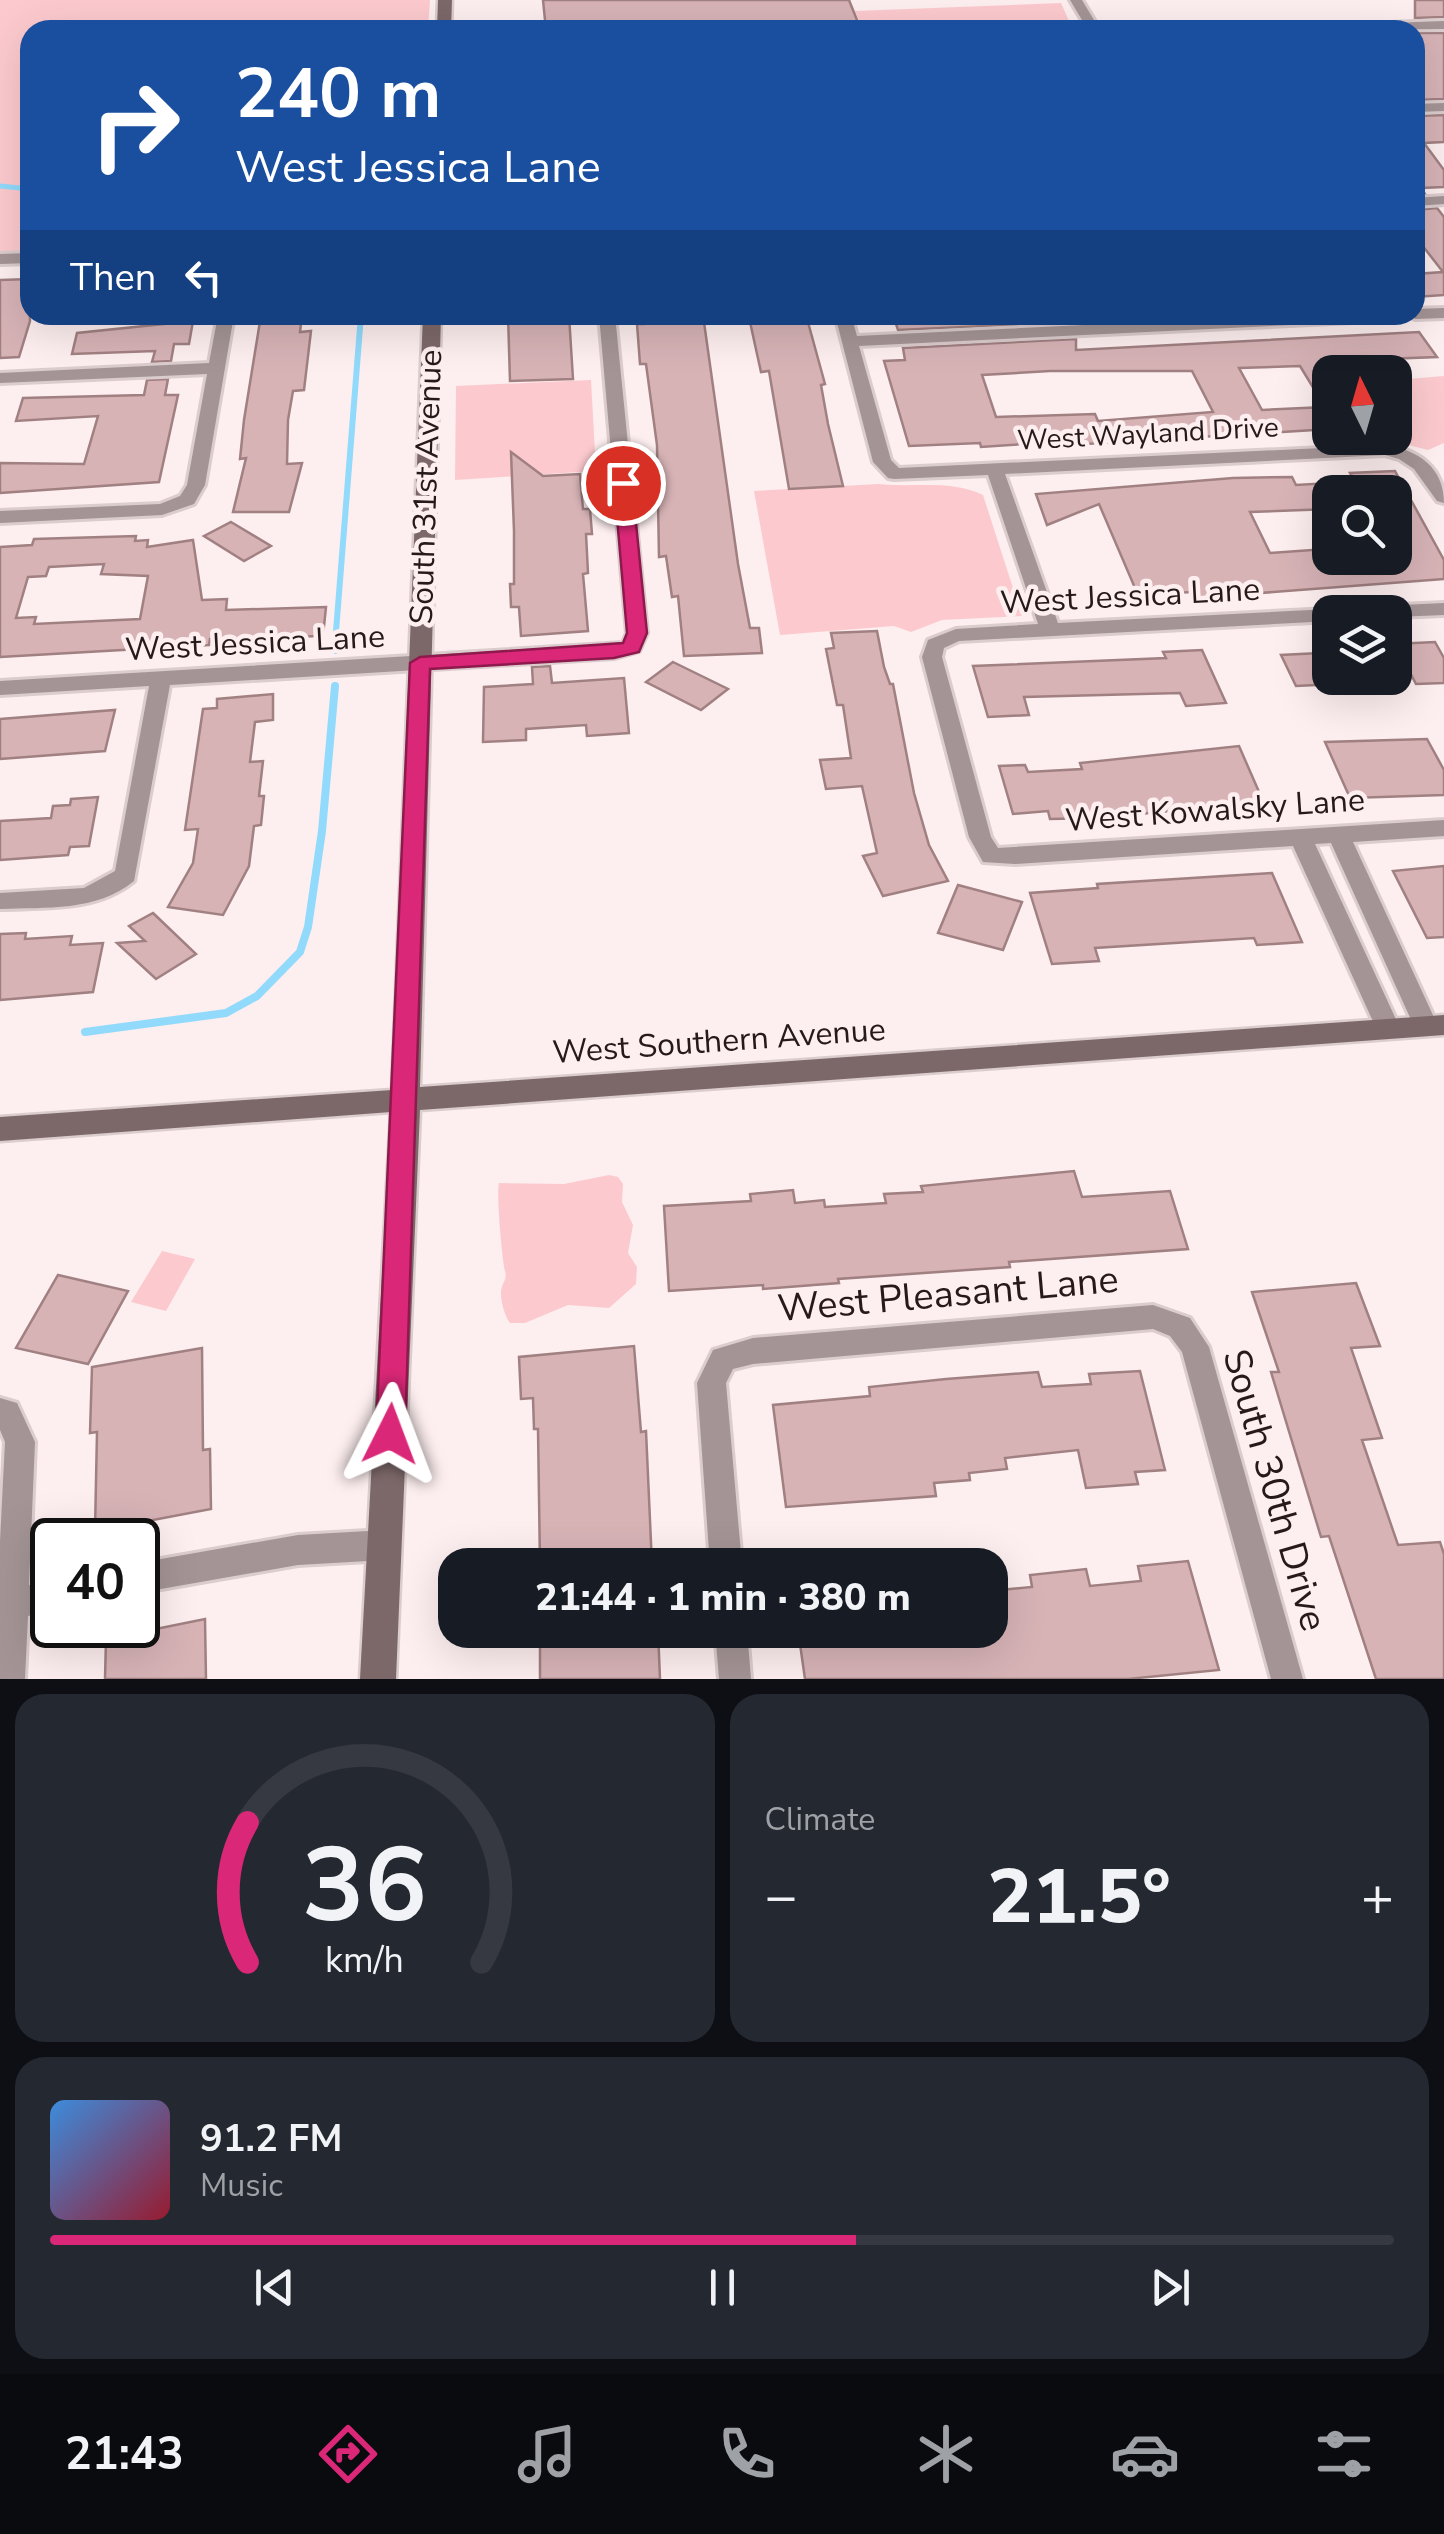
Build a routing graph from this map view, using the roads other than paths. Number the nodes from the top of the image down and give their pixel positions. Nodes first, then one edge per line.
1 (224, 325) edge
2 (432, 325) edge
3 (608, 325) edge
4 (846, 325) edge
5 (1128, 325) edge
6 (850, 341) junction
7 (217, 368) junction
8 (0, 378) edge
9 (995, 470) junction
10 (1444, 497) edge
11 (0, 517) edge
12 (1444, 609) edge
13 (1412, 611) edge
14 (1312, 616) edge
15 (1050, 630) junction
16 (420, 663) junction
17 (160, 678) junction
18 (0, 688) edge
19 (1444, 828) edge
20 (1339, 835) junction
21 (1300, 837) junction
22 (991, 856) joint
23 (0, 901) edge
24 (1435, 1025) edge
25 (1388, 1028) junction
26 (406, 1098) junction
27 (0, 1128) edge
28 (1180, 1327) joint
29 (4, 1411) edge
30 (385, 1545) junction
31 (725, 1548) edge
32 (160, 1574) edge
33 (30, 1601) edge
34 (10, 1605) junction
35 (732, 1648) edge
36 (9, 1679) edge
37 (378, 1679) edge
38 (735, 1679) edge
39 (1287, 1679) edge

1 - 7 street
2 - 16 street, South 31st Avenue
3 - 16 street, West Jessica Lane
4 - 6 street
5 - 6 street
6 - 9 street, West Wayland Drive
7 - 8 street
7 - 11 street
9 - 10 street, West Wayland Drive
9 - 15 street
12 - 13 street
14 - 15 street, West Jessica Lane
15 - 22 street, West Jessica Lane
16 - 17 street, West Jessica Lane
16 - 26 street, South 31st Avenue
17 - 18 street, West Jessica Lane
17 - 23 street
19 - 20 street, West Kowalsky Lane
20 - 21 street, West Kowalsky Lane
20 - 24 street
21 - 22 street, West Kowalsky Lane
21 - 25 street
24 - 25 street, West Southern Avenue
25 - 26 street, West Southern Avenue
26 - 27 street, West Southern Avenue
26 - 30 street, South 31st Avenue
28 - 31 street, West Pleasant Lane
28 - 39 street, South 30th Drive
29 - 34 street
30 - 32 street
30 - 37 street, South 31st Avenue
33 - 34 street
34 - 36 street
35 - 38 street

